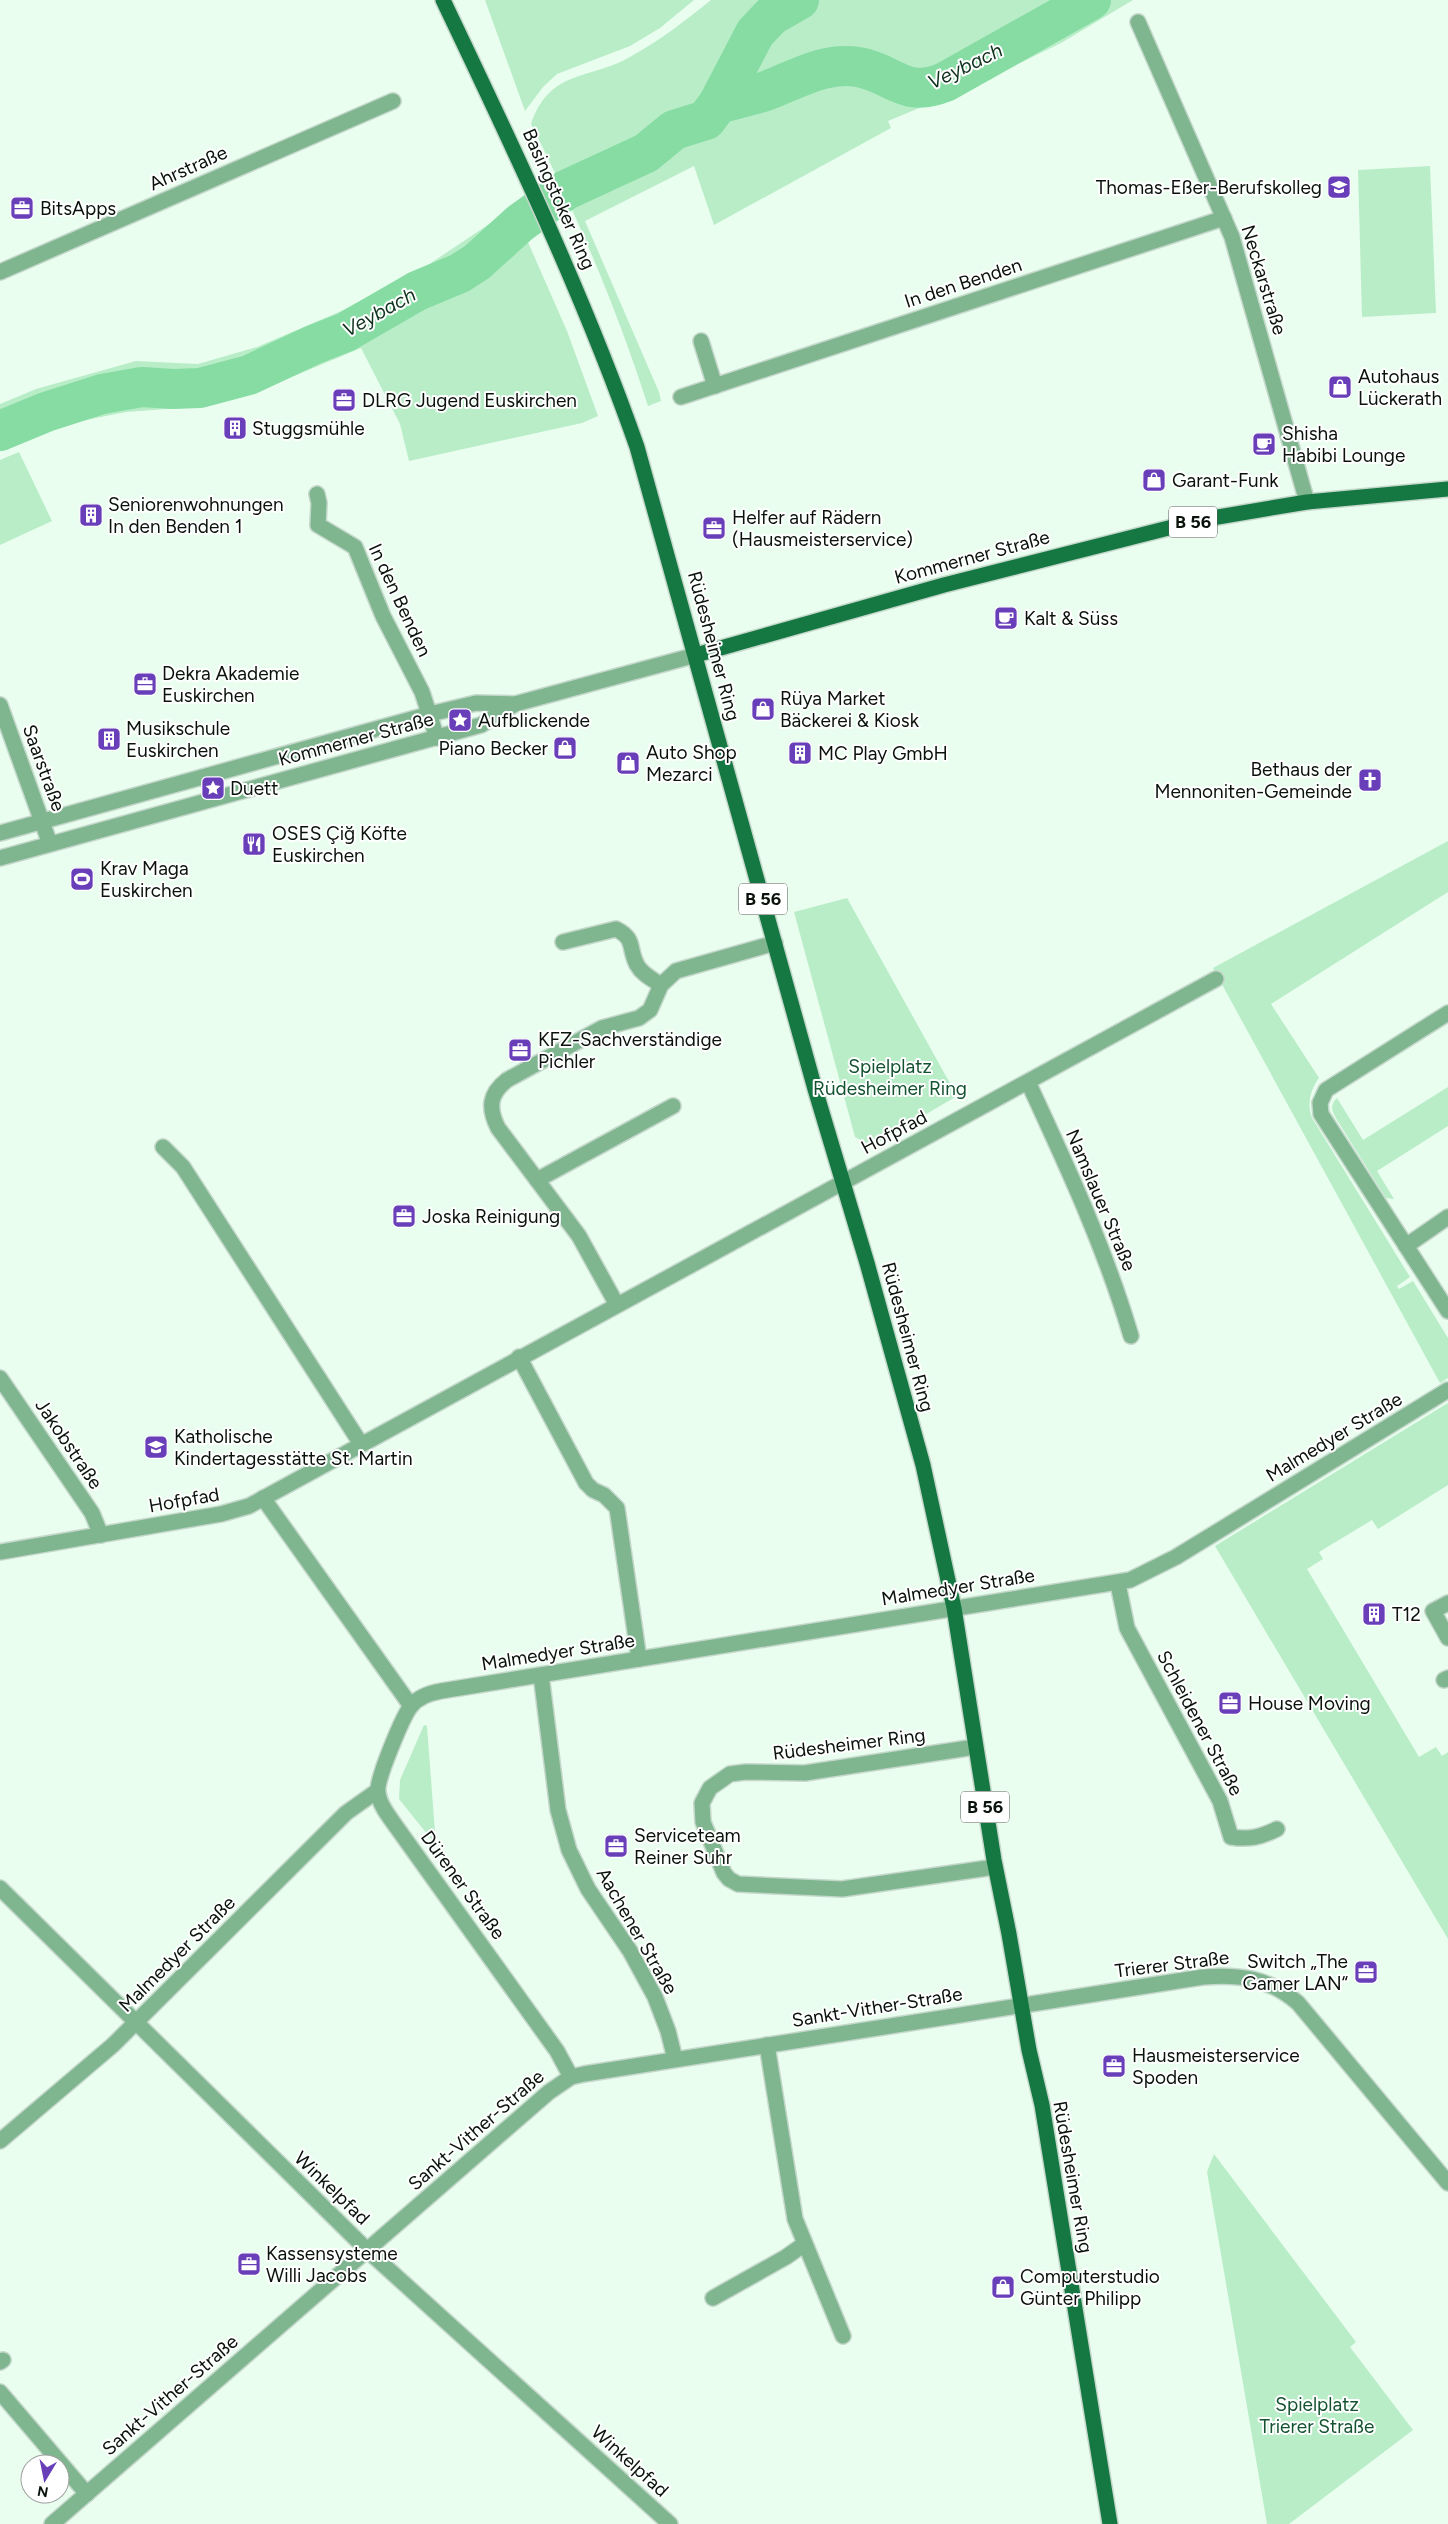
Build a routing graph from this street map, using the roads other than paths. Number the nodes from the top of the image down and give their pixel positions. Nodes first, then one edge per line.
1 (443, 0) edge
2 (1138, 22) dead end
3 (393, 101) dead end
4 (1224, 218) junction
5 (0, 272) edge
6 (701, 341) dead end
7 (715, 386) junction
8 (681, 396) dead end
9 (627, 418) joint
10 (1448, 489) edge
11 (317, 494) dead end
12 (1307, 502) junction
13 (696, 655) junction
14 (515, 704) junction
15 (0, 706) edge
16 (430, 714) junction
17 (437, 738) junction
18 (41, 821) junction
19 (0, 833) edge
20 (50, 844) junction
21 (0, 858) edge
22 (562, 942) dead end
23 (775, 943) junction
24 (1216, 979) dead end
25 (661, 985) junction
26 (1448, 1013) edge
27 (1028, 1082) junction
28 (673, 1106) dead end
29 (163, 1147) dead end
30 (537, 1180) junction
31 (843, 1182) junction
32 (1448, 1217) edge
33 (1406, 1246) junction
34 (617, 1305) junction
35 (1448, 1311) edge
36 (1131, 1336) dead end
37 (519, 1357) junction
38 (0, 1378) edge
39 (1446, 1391) edge
40 (361, 1444) junction
41 (263, 1498) junction
42 (101, 1535) junction
43 (0, 1552) edge
44 (1118, 1584) junction
45 (1448, 1603) edge
46 (954, 1608) junction
47 (1448, 1638) edge
48 (639, 1659) junction
49 (541, 1675) junction
50 (410, 1706) junction
51 (975, 1747) junction
52 (377, 1791) junction
53 (1277, 1829) dead end
54 (995, 1867) junction
55 (0, 1888) edge
56 (1021, 2005) junction
57 (135, 2024) junction
58 (767, 2045) junction
59 (675, 2059) junction
60 (571, 2077) junction
61 (0, 2141) edge
62 (1448, 2183) edge
63 (803, 2245) junction
64 (367, 2250) junction
65 (713, 2298) dead end
66 (843, 2336) dead end
67 (0, 2392) edge
68 (87, 2494) junction
69 (52, 2524) edge
70 (670, 2524) edge
71 (1110, 2524) edge

1 - 9 main road, Basingstoker Ring
2 - 4 street, Neckarstraße
3 - 5 street, Ahrstraße
4 - 7 street, In den Benden
4 - 12 street, Neckarstraße
6 - 7 street
7 - 8 street, In den Benden
9 - 13 main road, Rüdesheimer Ring
10 - 12 main road, Kommerner Straße / B 56
11 - 16 street, In den Benden
12 - 13 main road, Kommerner Straße / B 56
13 - 14 street, Kommerner Straße
13 - 23 main road, Rüdesheimer Ring / B 56
14 - 16 street, Kommerner Straße
14 - 17 street, Kommerner Straße
15 - 18 street, Saarstraße
16 - 17 street, In den Benden
16 - 18 street, Kommerner Straße
17 - 20 street, Kommerner Straße
18 - 19 street, Kommerner Straße
18 - 20 street, Saarstraße
20 - 21 street, Kommerner Straße
22 - 25 street
23 - 25 street
23 - 31 main road, Rüdesheimer Ring / B 56
24 - 27 street, Hofpfad
25 - 30 street
26 - 33 street
27 - 31 street, Hofpfad
27 - 36 street, Namslauer Straße
28 - 30 street
29 - 40 street
30 - 34 street
31 - 34 street, Hofpfad
31 - 46 main road, Rüdesheimer Ring / B 56
32 - 33 street
33 - 35 street
34 - 37 street, Hofpfad
37 - 40 street, Hofpfad
37 - 48 street
38 - 42 street, Jakobstraße
39 - 44 street, Malmedyer Straße
40 - 41 street, Hofpfad
41 - 42 street, Hofpfad
41 - 50 street
42 - 43 street, Hofpfad
44 - 46 street, Malmedyer Straße
44 - 53 street, Schleidener Straße
45 - 47 street
46 - 48 street, Malmedyer Straße
46 - 51 main road, Rüdesheimer Ring / B 56
48 - 49 street, Malmedyer Straße
49 - 50 street, Malmedyer Straße
49 - 59 street, Aachener Straße
50 - 52 street
51 - 54 main road, Rüdesheimer Ring / B 56
51 - 54 street, Rüdesheimer Ring
52 - 57 street, Malmedyer Straße
52 - 60 street, Dürener Straße
54 - 56 main road, Rüdesheimer Ring / B 56
55 - 57 street, Winkelpfad
56 - 58 street, Sankt-Vither-Straße
56 - 62 street, Trierer Straße
56 - 71 main road, Rüdesheimer Ring / B 56
57 - 61 street, Malmedyer Straße
57 - 64 street, Winkelpfad
58 - 59 street, Sankt-Vither-Straße
58 - 63 street
59 - 60 street, Sankt-Vither-Straße
60 - 64 street, Sankt-Vither-Straße
63 - 65 street
63 - 66 street
64 - 68 street, Sankt-Vither-Straße
64 - 70 street, Winkelpfad
67 - 68 street
68 - 69 street, Sankt-Vither-Straße

